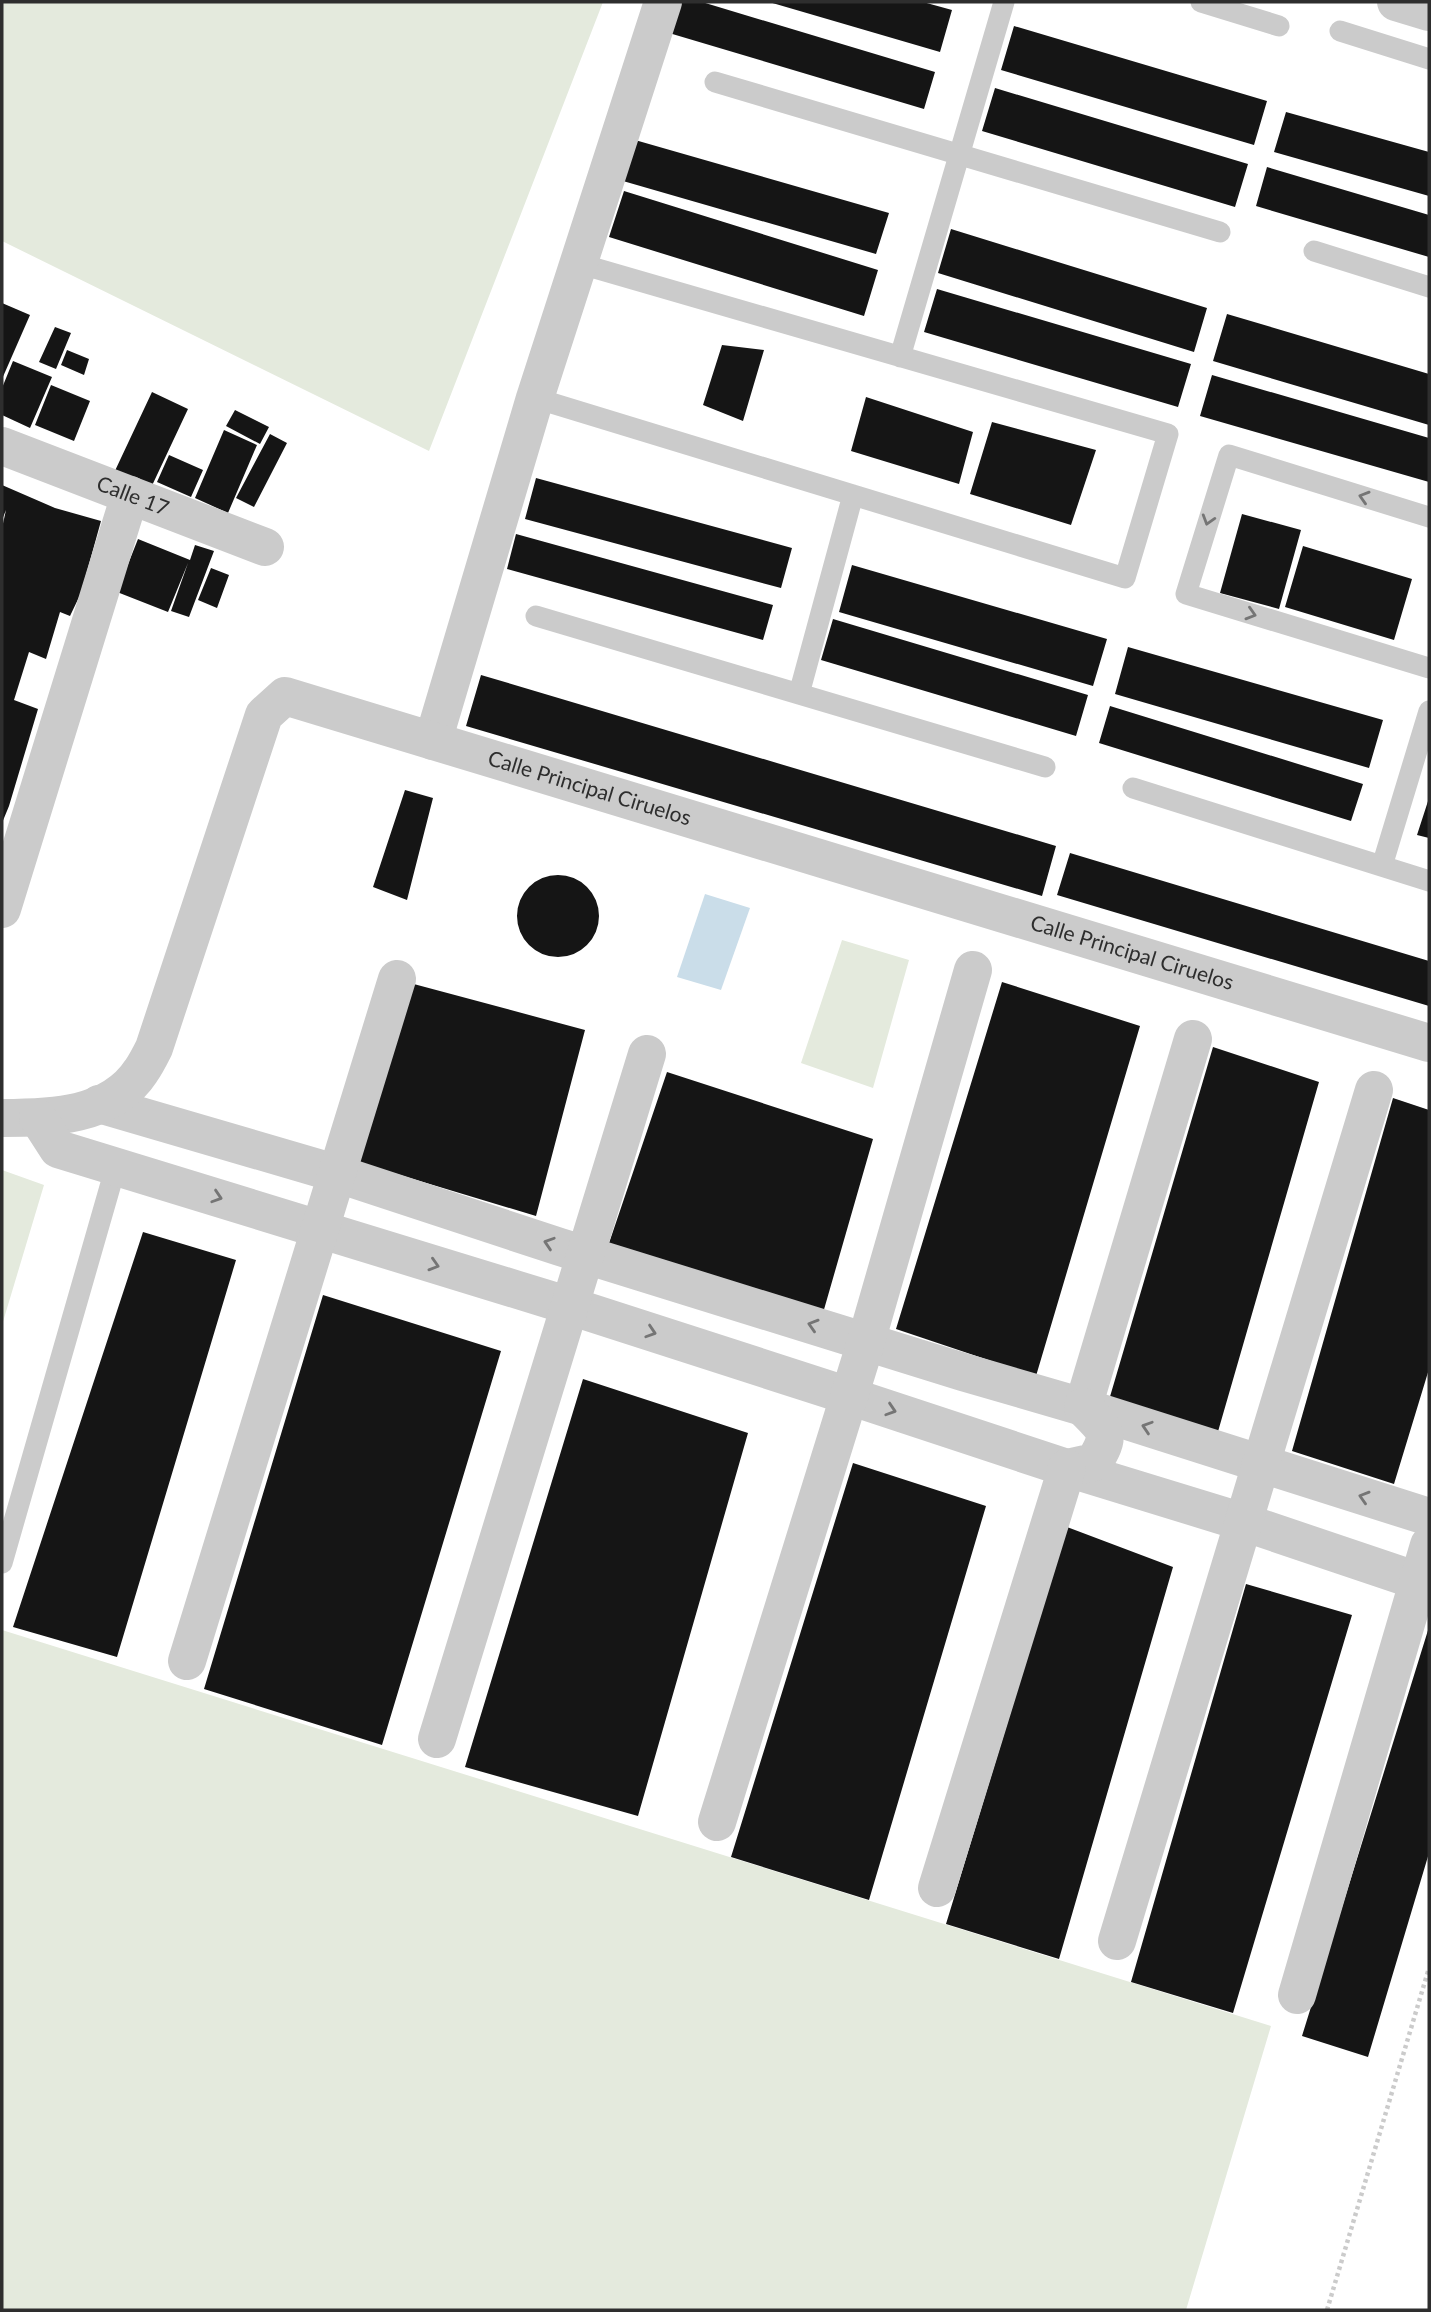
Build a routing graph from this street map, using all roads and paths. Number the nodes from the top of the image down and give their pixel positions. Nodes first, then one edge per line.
1 (663, 2) edge
2 (1004, 2) edge
3 (1201, 2) edge
4 (1396, 2) edge
5 (1429, 12) edge
6 (1279, 26) dead end
7 (1340, 31) dead end
8 (1429, 59) edge
9 (715, 82) dead end
10 (959, 155) junction
11 (1220, 232) dead end
12 (1314, 251) dead end
13 (577, 263) junction
14 (1429, 287) edge
15 (900, 357) junction
16 (534, 398) junction
17 (2, 446) edge
18 (130, 495) junction
19 (853, 495) junction
20 (1429, 517) edge
21 (265, 547) dead end
22 (536, 616) dead end
23 (1429, 668) edge
24 (799, 694) junction
25 (1429, 711) edge
26 (433, 741) junction
27 (1045, 767) dead end
28 (1133, 788) dead end
29 (1382, 866) junction
30 (1429, 881) edge
31 (2, 909) edge
32 (973, 970) dead end
33 (397, 979) dead end
34 (1193, 1039) dead end
35 (1429, 1043) edge
36 (647, 1054) dead end
37 (1374, 1090) dead end
38 (99, 1104) junction
39 (20, 1118) edge
40 (151, 1119) junction
41 (126, 1169) junction
42 (335, 1173) junction
43 (319, 1230) junction
44 (586, 1254) junction
45 (570, 1306) junction
46 (866, 1342) junction
47 (849, 1396) junction
48 (1083, 1407) junction
49 (1261, 1465) junction
50 (1067, 1468) junction
51 (1429, 1517) edge
52 (1243, 1522) junction
53 (1429, 1545) edge
54 (2, 1563) edge
55 (1418, 1581) junction
56 (187, 1661) dead end
57 (437, 1739) dead end
58 (717, 1822) dead end
59 (937, 1888) dead end
60 (1117, 1941) dead end
61 (1429, 1968) edge
62 (1297, 1995) dead end
63 (1327, 2310) edge

1 - 13 street
2 - 10 lane
3 - 6 lane
4 - 5 street
7 - 8 lane
9 - 10 lane
10 - 11 lane
10 - 15 lane
12 - 14 lane
13 - 15 lane
13 - 16 street
15 - 19 lane
16 - 19 lane
16 - 26 street
17 - 18 street, Calle 17
18 - 21 street, Calle 17
18 - 31 street
19 - 24 lane
20 -> 23 lane
22 - 24 lane
24 - 27 lane
25 - 29 lane
26 - 35 street, Calle Principal Ciruelos
26 - 38 street, Calle Principal Ciruelos
28 - 29 lane
29 - 30 lane
32 - 46 street
33 - 42 street
34 - 48 street
36 - 44 street
37 - 49 street
38 - 39 street, Calle Principal Ciruelos
38 - 40 street
39 - 41 street
40 - 41 street
40 - 42 street
41 -> 43 street
41 - 54 lane
42 - 43 street
44 -> 42 street
43 -> 45 street
43 - 56 street
44 - 45 street
46 -> 44 street
45 -> 47 street
45 - 57 street
46 - 47 street
46 - 48 street
47 -> 50 street
47 - 58 street
49 -> 48 street
48 - 50 street
51 -> 49 street
49 - 52 street
50 - 52 street
50 - 59 street
52 - 55 street
52 - 60 street
53 - 55 street
55 - 62 street
61 - 63 path

